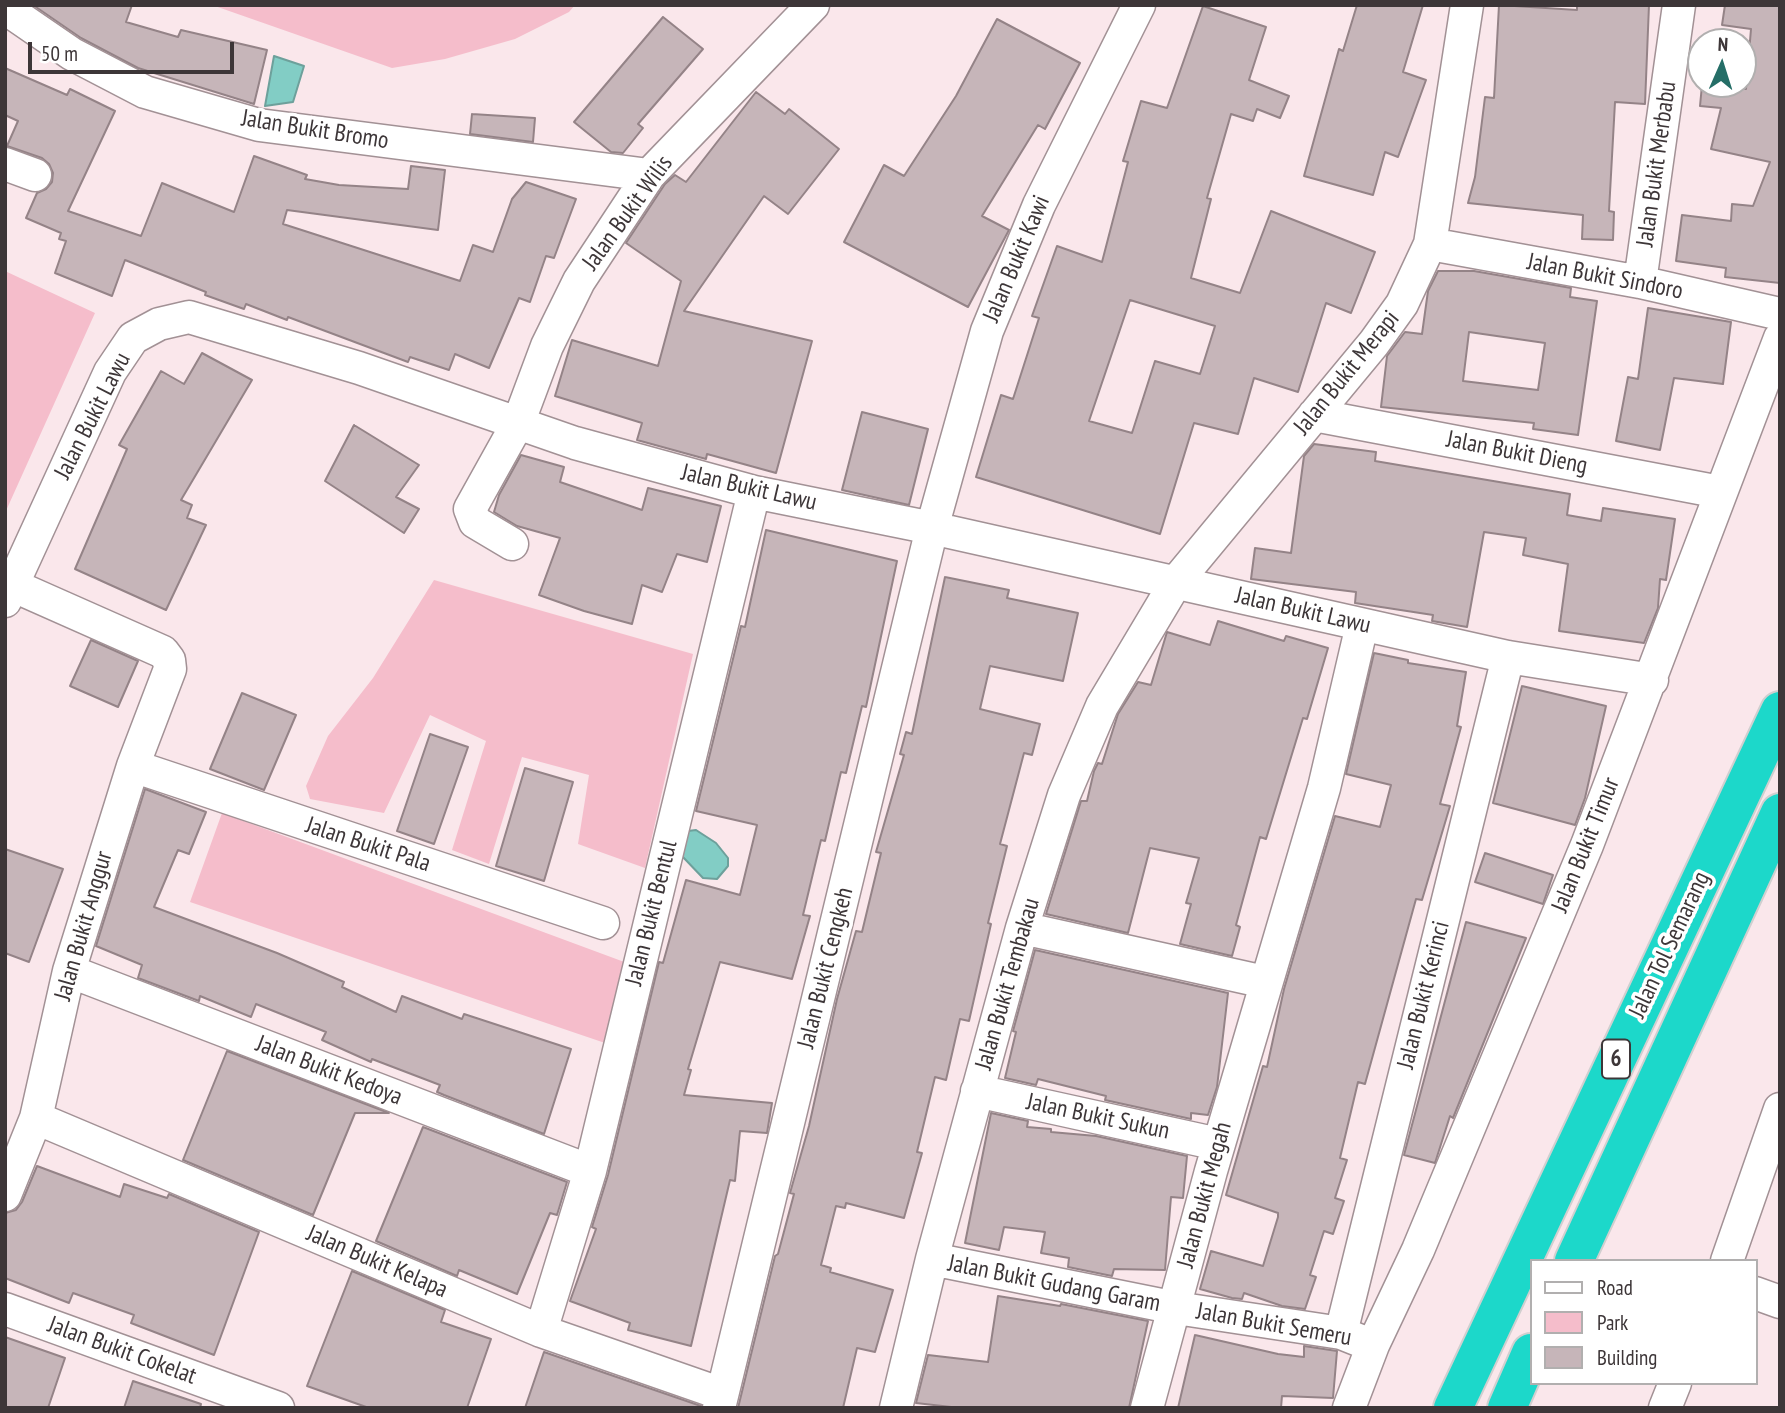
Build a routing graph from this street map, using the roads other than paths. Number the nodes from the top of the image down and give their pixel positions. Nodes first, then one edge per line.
1 (813, 5) edge
2 (1139, 5) edge
3 (1467, 5) edge
4 (1679, 5) edge
5 (5, 8) edge
6 (5, 164) edge
7 (35, 174) dead end
8 (649, 175) junction
9 (1430, 244) junction
10 (1640, 282) junction
11 (1780, 314) edge
12 (1780, 338) edge
13 (1314, 415) junction
14 (519, 421) junction
15 (754, 492) junction
16 (1720, 492) junction
17 (932, 528) junction
18 (512, 544) dead end
19 (1176, 582) junction
20 (7, 589) edge
21 (1362, 625) junction
22 (1508, 657) junction
23 (1652, 680) junction
24 (1780, 711) edge
25 (132, 766) junction
26 (1780, 813) edge
27 (603, 923) dead end
28 (1022, 928) junction
29 (69, 971) junction
30 (1265, 982) junction
31 (978, 1091) junction
32 (1780, 1110) edge
33 (36, 1118) junction
34 (1219, 1144) junction
35 (590, 1171) junction
36 (5, 1195) edge
37 (932, 1259) junction
38 (1575, 1259) edge
39 (1728, 1259) edge
40 (1757, 1294) edge
41 (1780, 1302) edge
42 (1175, 1308) junction
43 (5, 1309) edge
44 (541, 1331) junction
45 (1341, 1333) junction
46 (1373, 1345) junction
47 (1530, 1355) edge
48 (1674, 1385) edge
49 (721, 1401) edge
50 (278, 1408) edge
51 (896, 1408) edge
52 (1147, 1408) edge
53 (1349, 1408) edge
54 (1453, 1408) edge
55 (1507, 1408) edge
56 (1665, 1408) edge

1 - 8 street, Jalan Bukit Wilis
2 - 17 street, Jalan Bukit Kawi
3 - 9 street, Jalan Bukit Merapi
4 - 10 street, Jalan Bukit Merbabu
5 - 8 street, Jalan Bukit Bromo
6 - 7 street
8 - 14 street, Jalan Bukit Wilis
9 - 10 street, Jalan Bukit Sindoro
9 - 13 street, Jalan Bukit Merapi
10 - 11 street, Jalan Bukit Sindoro
12 - 16 street, Jalan Bukit Timur
13 - 16 street, Jalan Bukit Dieng
13 - 19 street, Jalan Bukit Merapi
14 - 15 street, Jalan Bukit Lawu
14 - 18 street, Jalan Bukit Wilis
14 - 20 street, Jalan Bukit Lawu
15 - 17 street, Jalan Bukit Lawu
15 - 35 street, Jalan Bukit Bentul
16 - 23 street, Jalan Bukit Timur
17 - 19 street, Jalan Bukit Lawu
17 - 49 street, Jalan Bukit Cengkeh
19 - 21 street, Jalan Bukit Lawu
19 - 28 street, Jalan Bukit Tembakau
20 - 25 street, Jalan Bukit Anggur
21 - 22 street, Jalan Bukit Lawu
21 - 30 street, Jalan Bukit Megah
22 - 23 street, Jalan Bukit Lawu
22 - 45 street, Jalan Bukit Kerinci
23 - 46 street, Jalan Bukit Timur
24 - 54 highway, Jalan Tol Semarang / 6
25 - 27 street, Jalan Bukit Pala
25 - 29 street, Jalan Bukit Anggur
26 - 38 highway, Jalan Tol Semarang / 6
28 - 30 street
28 - 31 street, Jalan Bukit Tembakau
29 - 33 street, Jalan Bukit Anggur
29 - 35 street, Jalan Bukit Kedoya
30 - 34 street, Jalan Bukit Megah
31 - 34 street, Jalan Bukit Sukun
31 - 37 street, Jalan Bukit Tembakau
32 - 39 street
33 - 36 street, Jalan Bukit Anggur
33 - 44 street, Jalan Bukit Kelapa
34 - 42 street, Jalan Bukit Megah
35 - 44 street, Jalan Bukit Bentul
37 - 42 street, Jalan Bukit Gudang Garam
37 - 51 street, Jalan Bukit Tembakau
40 - 41 street
42 - 45 street, Jalan Bukit Semeru
42 - 52 street, Jalan Bukit Megah
43 - 50 street, Jalan Bukit Cokelat
44 - 49 street, Jalan Bukit Kelapa
45 - 46 street, Jalan Bukit Semeru
46 - 53 street, Jalan Bukit Timur
47 - 55 highway
48 - 56 street

